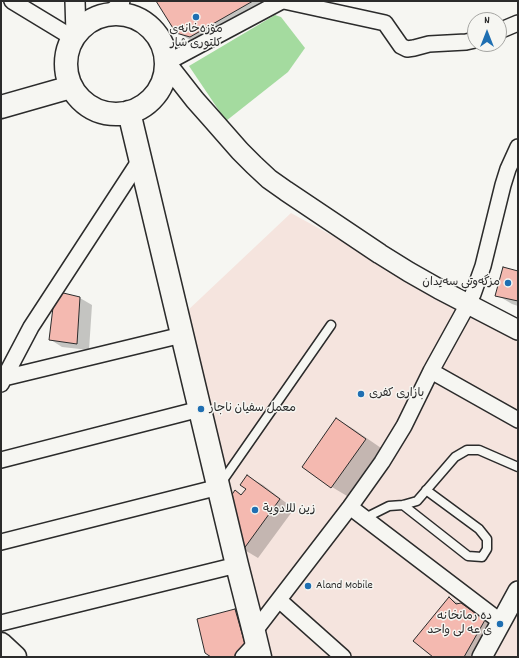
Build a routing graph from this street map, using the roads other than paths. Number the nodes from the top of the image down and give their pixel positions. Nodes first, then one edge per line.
1 (12, 1) edge
2 (76, 1) edge
3 (283, 1) edge
4 (115, 8) edge
5 (518, 23) edge
6 (507, 28) edge
7 (74, 36) junction
8 (467, 42) edge
9 (166, 63) junction
10 (71, 87) junction
11 (1, 107) edge
12 (129, 112) junction
13 (518, 147) edge
14 (140, 160) junction
15 (468, 304) junction
16 (332, 325) dead end
17 (518, 330) edge
18 (182, 335) junction
19 (431, 371) junction
20 (2, 381) edge
21 (200, 408) junction
22 (518, 420) edge
23 (1, 460) edge
24 (518, 467) edge
25 (219, 487) junction
26 (426, 490) junction
27 (403, 505) junction
28 (350, 506) junction
29 (365, 518) junction
30 (1, 542) edge
31 (237, 565) junction
32 (518, 591) edge
33 (279, 600) junction
34 (500, 622) junction
35 (1, 623) edge
36 (1, 644) edge
37 (253, 647) edge
38 (15, 657) edge
39 (343, 657) edge
40 (482, 657) edge

1 - 7 street
2 - 7 street
3 - 8 street
3 - 9 street
4 - 7 main road
4 - 9 main road
5 - 6 street
7 - 10 main road
9 - 12 main road
9 - 15 street
10 - 11 main road
10 - 12 main road
12 - 14 main road
13 - 15 street
14 - 18 main road
14 - 20 street
15 - 17 street
15 - 19 street
16 - 25 lane
18 - 20 street
18 - 21 main road
19 - 22 street
19 - 28 street
21 - 23 street
21 - 25 main road
24 - 26 lane
25 - 30 street
25 - 31 main road
26 - 27 lane
26 - 27 lane
27 - 29 lane
28 - 29 street
28 - 33 street
29 - 34 street
31 - 35 street
31 - 37 main road
32 - 34 street
33 - 37 street
33 - 39 street
34 - 40 street
36 - 38 main road

